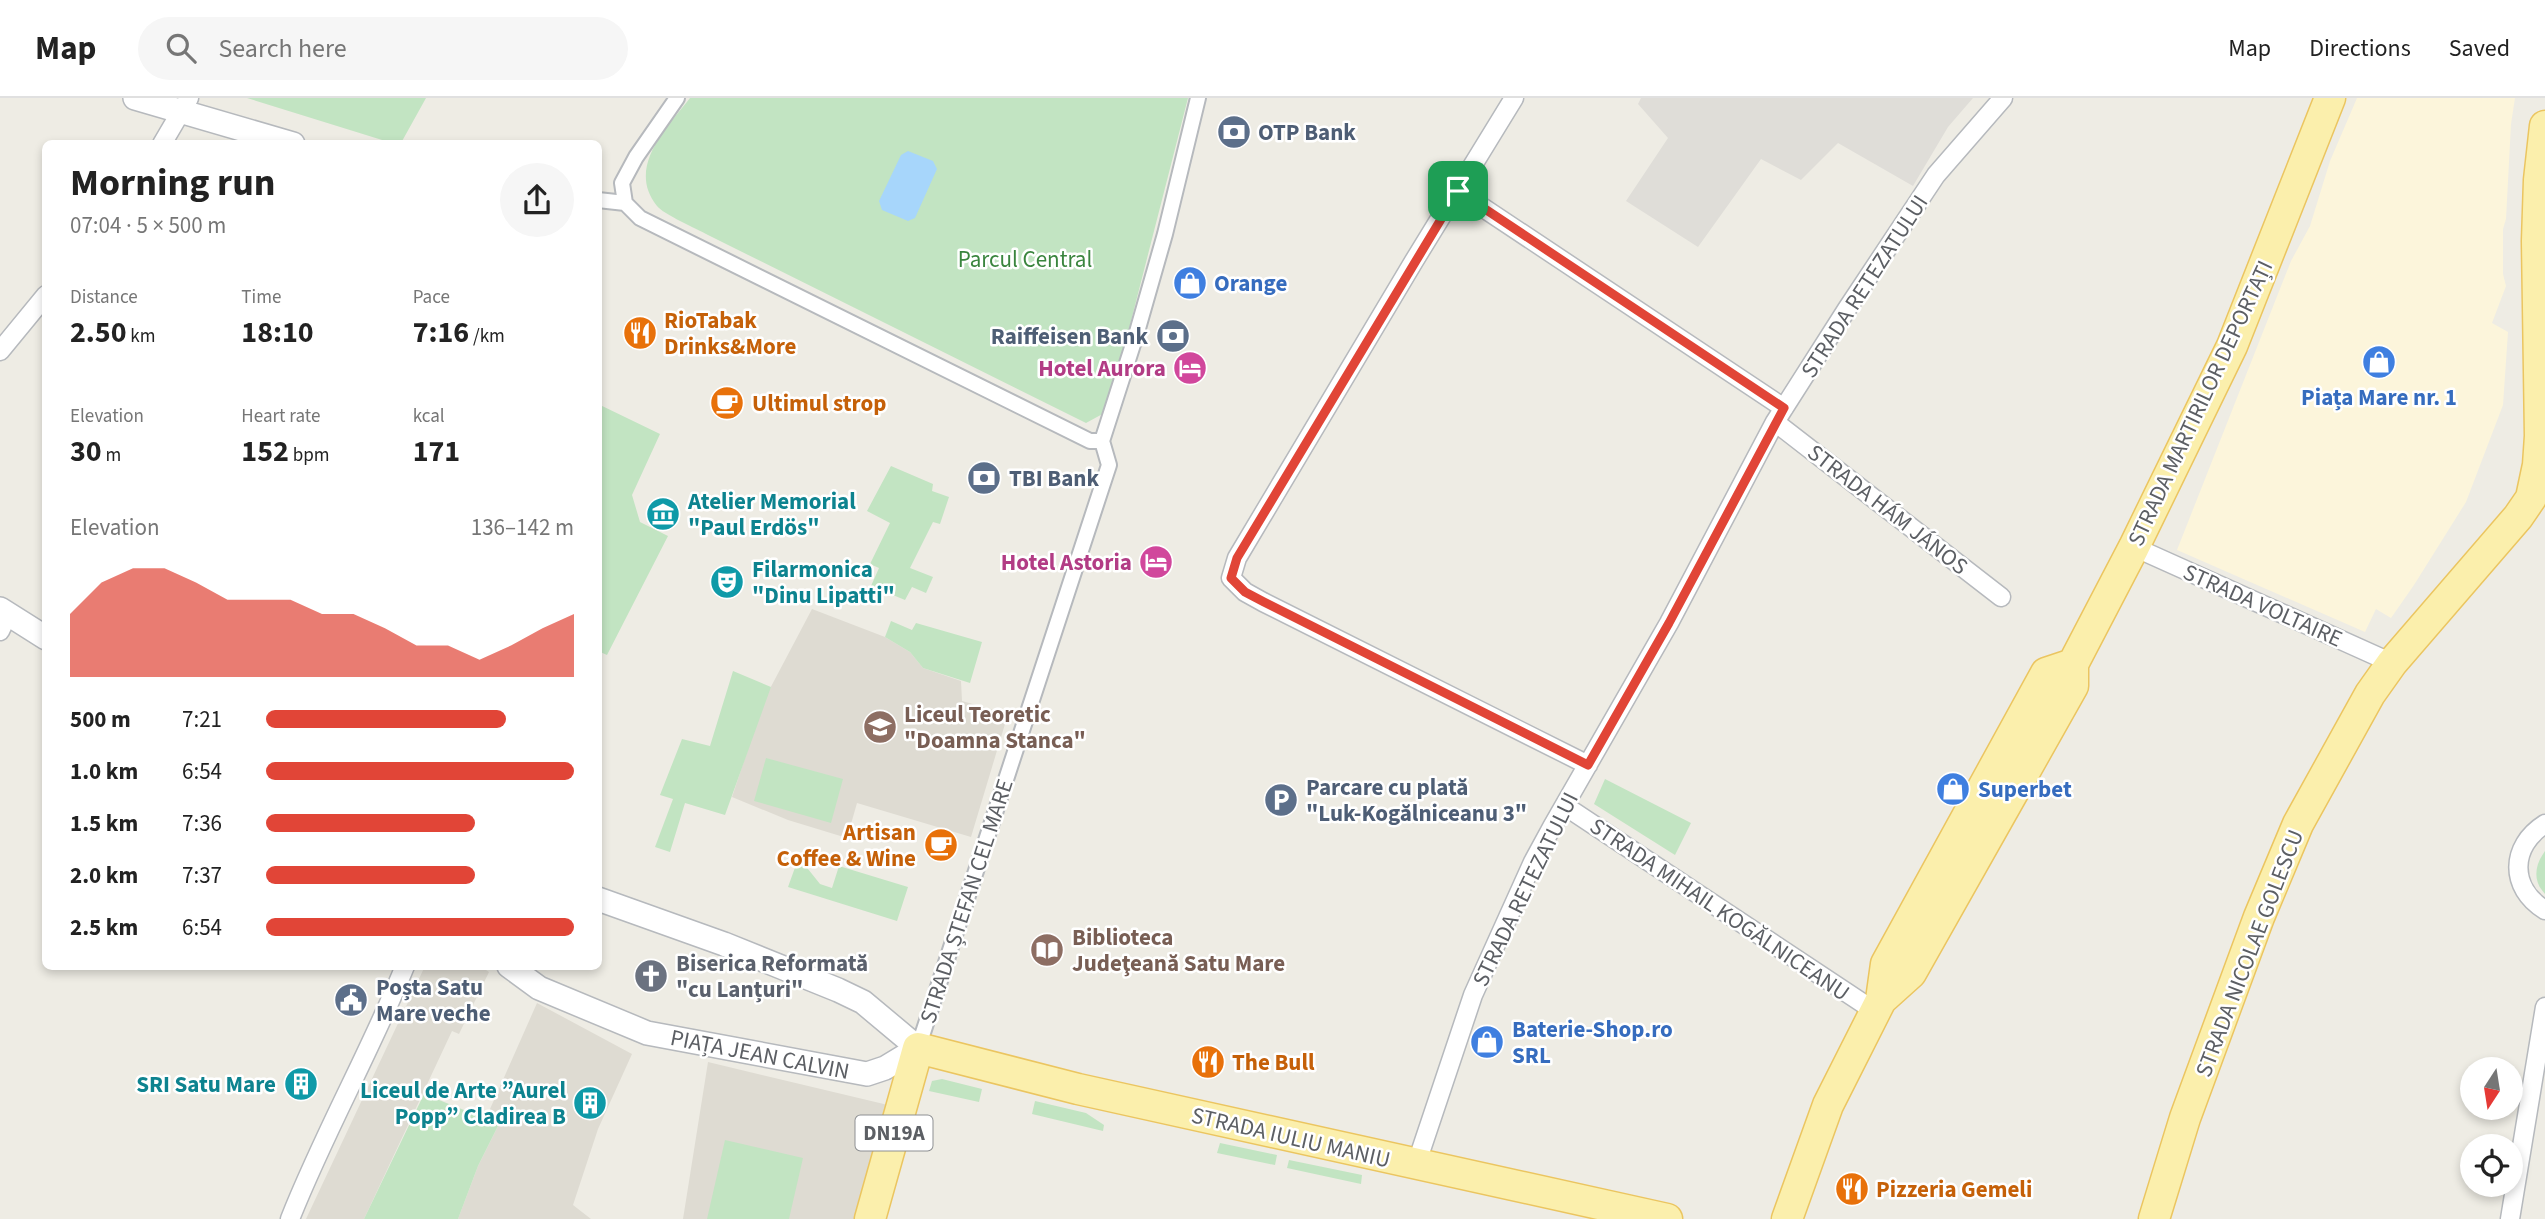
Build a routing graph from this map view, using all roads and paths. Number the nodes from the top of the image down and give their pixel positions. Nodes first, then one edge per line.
1 (135, 98) edge
2 (677, 98) edge
3 (1198, 98) edge
4 (1514, 98) edge
5 (2003, 98) edge
6 (2330, 98) edge
7 (185, 105) edge
8 (2545, 127) edge
9 (164, 140) edge
10 (282, 140) edge
11 (1458, 191) junction
12 (602, 200) edge
13 (625, 203) junction
14 (42, 300) edge
15 (0, 351) edge
16 (2543, 411) edge
17 (1779, 415) junction
18 (1102, 441) junction
19 (2540, 495) edge
20 (2134, 547) junction
21 (2001, 597) dead end
22 (3, 618) edge
23 (42, 636) edge
24 (2392, 663) junction
25 (1588, 765) junction
26 (1565, 806) junction
27 (2545, 824) edge
28 (602, 900) edge
29 (2545, 910) edge
30 (403, 970) edge
31 (514, 970) edge
32 (1878, 1006) junction
33 (2545, 1007) edge
34 (918, 1048) junction
35 (1416, 1165) junction
36 (290, 1219) edge
37 (870, 1219) edge
38 (1667, 1219) edge
39 (1787, 1219) edge
40 (2154, 1219) edge
41 (2510, 1219) edge

1 - 7 street
2 - 13 street
3 - 18 street
4 - 11 street
5 - 17 street, STRADA RETEZATULUI
6 - 20 main road, STRADA MARTIRILOR DEPORTAȚI
7 - 9 street
7 - 10 street
8 - 16 main road, STRADA NICOLAE GOLESCU
11 - 17 street, STRADA HÁM JÁNOS
11 - 25 street
12 - 13 street
13 - 18 street
14 - 15 street
16 - 19 main road, STRADA NICOLAE GOLESCU
17 - 21 street, STRADA HÁM JÁNOS
17 - 25 street, STRADA RETEZATULUI
18 - 34 street, STRADA ȘTEFAN CEL MARE / DN19A
19 - 24 main road, STRADA NICOLAE GOLESCU
20 - 24 street, STRADA VOLTAIRE
20 - 32 main road, STRADA MARTIRILOR DEPORTAȚI
22 - 23 street
24 - 40 main road, STRADA NICOLAE GOLESCU
25 - 26 street, STRADA RETEZATULUI
26 - 32 street, STRADA MIHAIL KOGĂLNICEANU
26 - 35 street, STRADA RETEZATULUI
27 - 29 street
28 - 34 street
30 - 36 street
31 - 34 street, PIAȚA JEAN CALVIN
32 - 39 main road, STRADA MARTIRILOR DEPORTAȚI
33 - 41 street
34 - 35 main road, STRADA IULIU MANIU
34 - 37 main road, STRADA ȘTEFAN CEL MARE / DN19A
35 - 38 main road, STRADA IULIU MANIU

